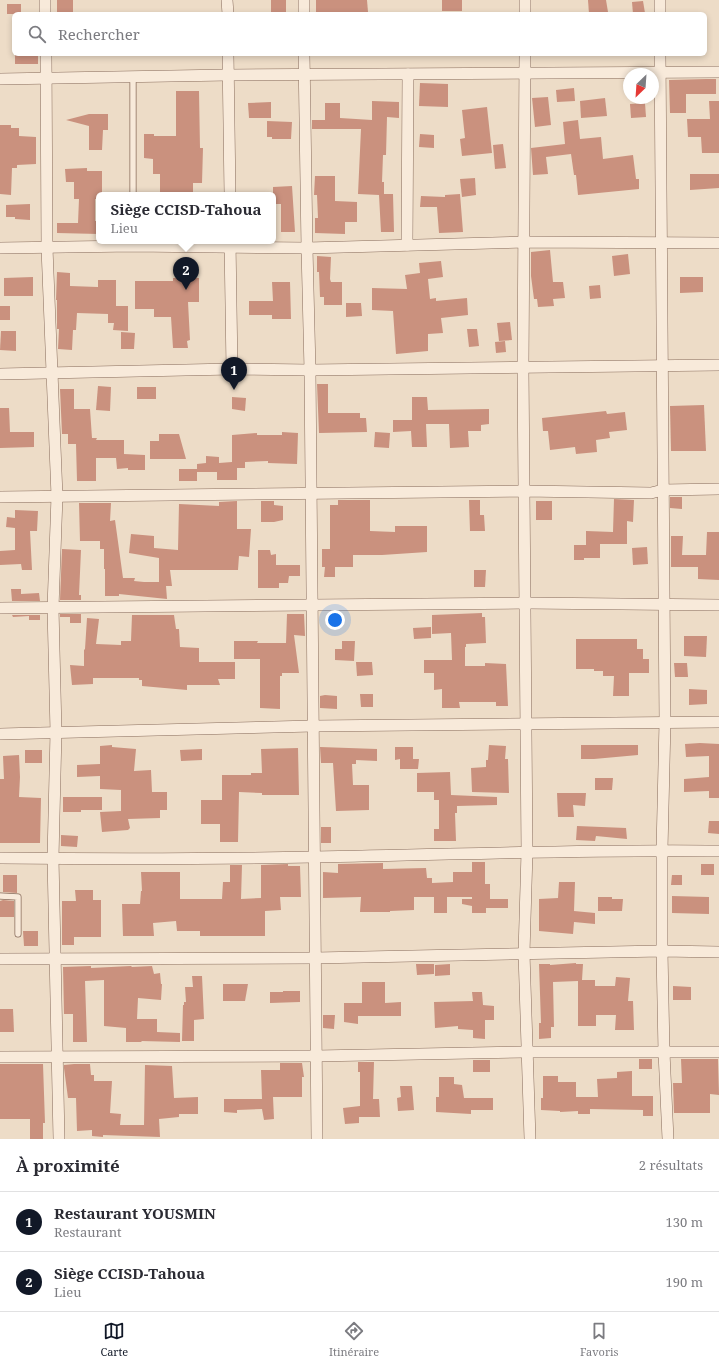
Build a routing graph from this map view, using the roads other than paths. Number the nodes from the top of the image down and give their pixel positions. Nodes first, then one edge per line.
1 (45, 0) edge
2 (227, 0) edge
3 (304, 0) edge
4 (525, 0) edge
5 (660, 0) edge
6 (45, 12) edge
7 (228, 12) edge
8 (304, 12) edge
9 (525, 12) edge
10 (660, 12) edge
11 (46, 56) edge
12 (228, 56) edge
13 (304, 56) edge
14 (525, 56) edge
15 (660, 56) edge
16 (719, 72) edge
17 (660, 73) junction
18 (408, 74) junction
19 (525, 74) junction
20 (228, 75) junction
21 (304, 75) junction
22 (133, 76) junction
23 (46, 78) junction
24 (0, 79) edge
25 (133, 192) edge
26 (230, 192) edge
27 (524, 242) junction
28 (661, 243) junction
29 (719, 243) edge
30 (133, 244) edge
31 (230, 244) edge
32 (407, 245) junction
33 (0, 248) edge
34 (48, 248) junction
35 (307, 248) junction
36 (719, 365) edge
37 (662, 366) junction
38 (523, 368) junction
39 (232, 369) junction
40 (310, 370) junction
41 (0, 374) edge
42 (53, 374) junction
43 (719, 489) edge
44 (663, 490) junction
45 (524, 491) junction
46 (311, 493) junction
47 (57, 496) junction
48 (0, 497) edge
49 (526, 603) junction
50 (664, 604) junction
51 (719, 605) edge
52 (312, 606) junction
53 (0, 608) edge
54 (53, 608) junction
55 (665, 722) junction
56 (719, 722) edge
57 (526, 724) junction
58 (313, 726) junction
59 (56, 732) junction
60 (0, 734) edge
61 (662, 850) junction
62 (719, 851) edge
63 (527, 852) junction
64 (314, 857) junction
65 (0, 858) edge
66 (53, 858) junction
67 (0, 896) edge
68 (18, 934) dead end
69 (662, 951) junction
70 (719, 952) edge
71 (524, 953) junction
72 (315, 958) junction
73 (0, 959) edge
74 (56, 959) junction
75 (526, 1052) junction
76 (664, 1052) junction
77 (719, 1052) edge
78 (316, 1056) junction
79 (0, 1057) edge
80 (58, 1058) junction
81 (59, 1139) edge
82 (317, 1139) edge
83 (530, 1139) edge
84 (668, 1139) edge

1 - 6 street
2 - 7 street
3 - 8 street
4 - 9 street
5 - 10 street
11 - 23 street
12 - 20 street
13 - 21 street
14 - 19 street
15 - 17 street
16 - 17 street
17 - 19 street
17 - 28 street
18 - 19 street
18 - 21 street
18 - 32 street
19 - 27 street
20 - 21 street
20 - 22 street
20 - 26 street
21 - 35 street
22 - 23 street
22 - 25 lane
23 - 24 street
23 - 34 street
27 - 28 street
27 - 32 street
27 - 38 street
28 - 29 street
28 - 37 street
30 - 31 street
30 - 34 street
31 - 35 street
31 - 39 street
32 - 35 street
33 - 34 street
34 - 42 street
35 - 40 street
36 - 37 street
37 - 38 street
37 - 44 street
38 - 40 street
38 - 45 street
39 - 40 street
39 - 42 street
40 - 46 street
41 - 42 street
42 - 47 street
43 - 44 street
44 - 45 street
44 - 50 street
45 - 46 street
45 - 49 street
46 - 47 street
46 - 52 street
47 - 48 street
47 - 54 street
49 - 50 street
49 - 52 street
49 - 57 street
50 - 51 street
50 - 55 street
52 - 54 street
52 - 58 street
53 - 54 street
54 - 59 street
55 - 56 street
55 - 57 street
55 - 61 street
57 - 58 street
57 - 63 street
58 - 59 street
58 - 64 street
59 - 60 street
59 - 66 street
61 - 62 street
61 - 63 street
61 - 69 street
63 - 64 street
63 - 71 street
64 - 66 street
64 - 72 street
65 - 66 street
66 - 74 street
67 - 68 lane
69 - 70 street
69 - 71 street
69 - 76 street
71 - 72 street
71 - 75 street
72 - 74 street
72 - 78 street
73 - 74 street
74 - 80 street
75 - 76 street
75 - 78 street
75 - 83 street
76 - 77 street
76 - 84 street
78 - 80 street
78 - 82 street
79 - 80 street
80 - 81 street

